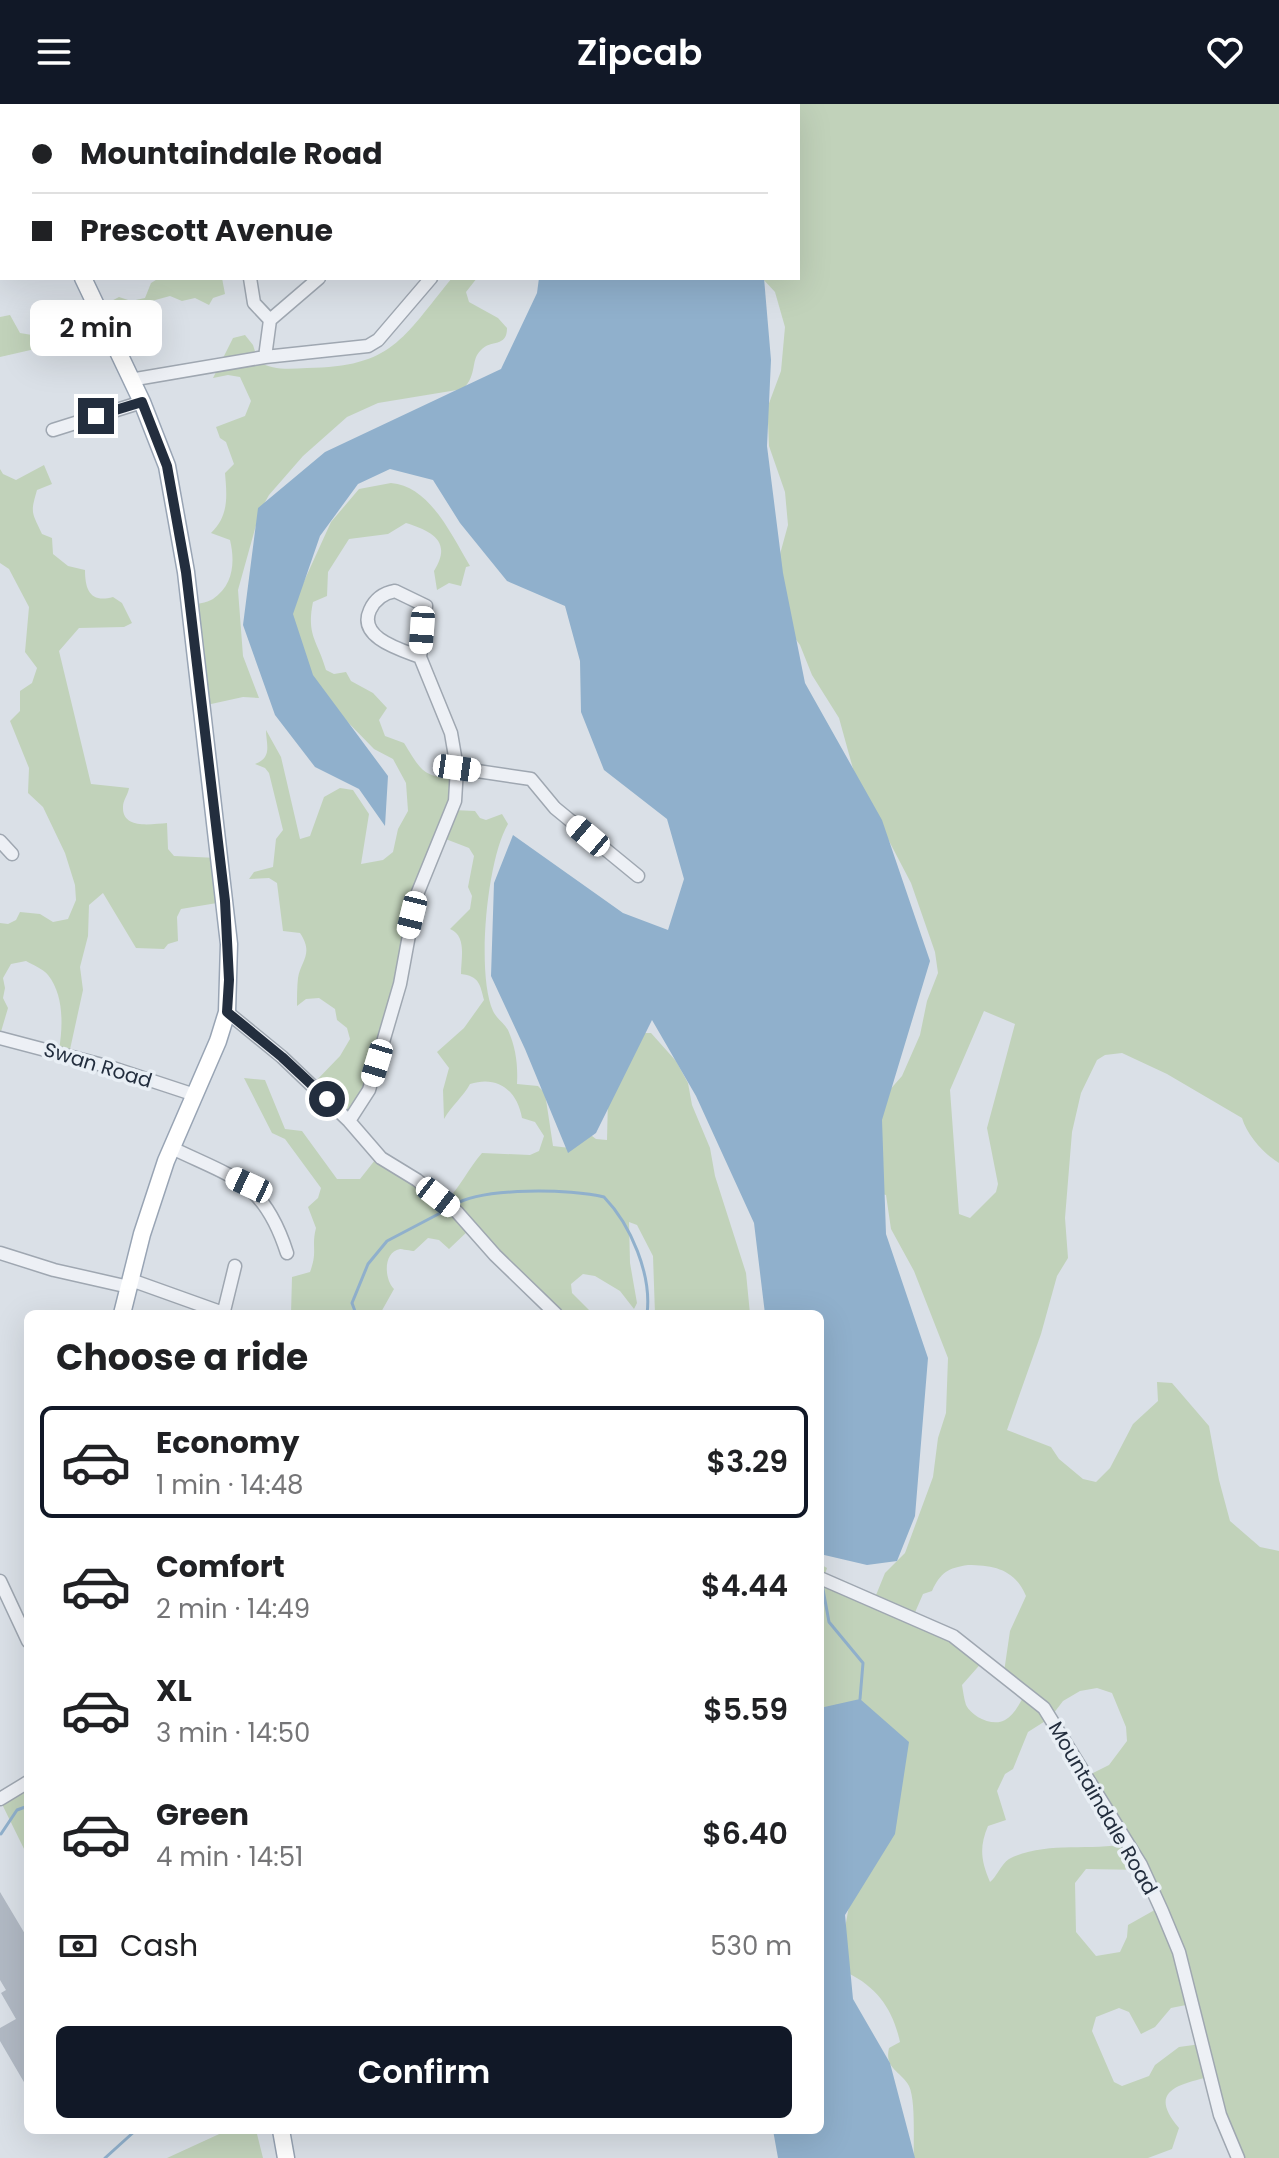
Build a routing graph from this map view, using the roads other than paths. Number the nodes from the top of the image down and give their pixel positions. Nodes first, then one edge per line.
1 (84, 280) edge
2 (250, 280) edge
3 (317, 280) edge
4 (429, 280) edge
5 (270, 320) junction
6 (265, 357) junction
7 (130, 380) junction
8 (142, 402) junction
9 (74, 424) junction
10 (53, 430) dead end
11 (78, 437) dead end
12 (420, 657) junction
13 (457, 768) junction
14 (0, 841) edge
15 (12, 854) dead end
16 (638, 876) dead end
17 (227, 1012) junction
18 (0, 1038) edge
19 (195, 1095) junction
20 (349, 1121) junction
21 (172, 1148) junction
22 (0, 1253) edge
23 (287, 1253) dead end
24 (235, 1266) dead end
25 (130, 1284) junction
26 (123, 1310) edge
27 (218, 1310) edge
28 (225, 1310) edge
29 (552, 1310) edge
30 (824, 1580) edge
31 (0, 1581) edge
32 (24, 1632) edge
33 (24, 1784) edge
34 (0, 1799) edge
35 (282, 2134) edge
36 (286, 2158) edge
37 (1238, 2158) edge

1 - 7 main road
2 - 5 street
3 - 5 street
4 - 6 street
5 - 6 street
6 - 7 street
7 - 8 main road
8 - 9 street
8 - 17 main road
9 - 10 street
9 - 11 street
12 - 12 street
12 - 13 street
13 - 16 street
13 - 20 street
14 - 15 street
17 - 19 main road
17 - 20 street
18 - 19 street, Swan Road
19 - 21 main road
20 - 29 street
21 - 23 street
21 - 25 main road
22 - 25 street
24 - 28 street
25 - 26 main road
25 - 27 street
30 - 37 street, Mountaindale Road
31 - 32 street
33 - 34 street
35 - 36 main road

